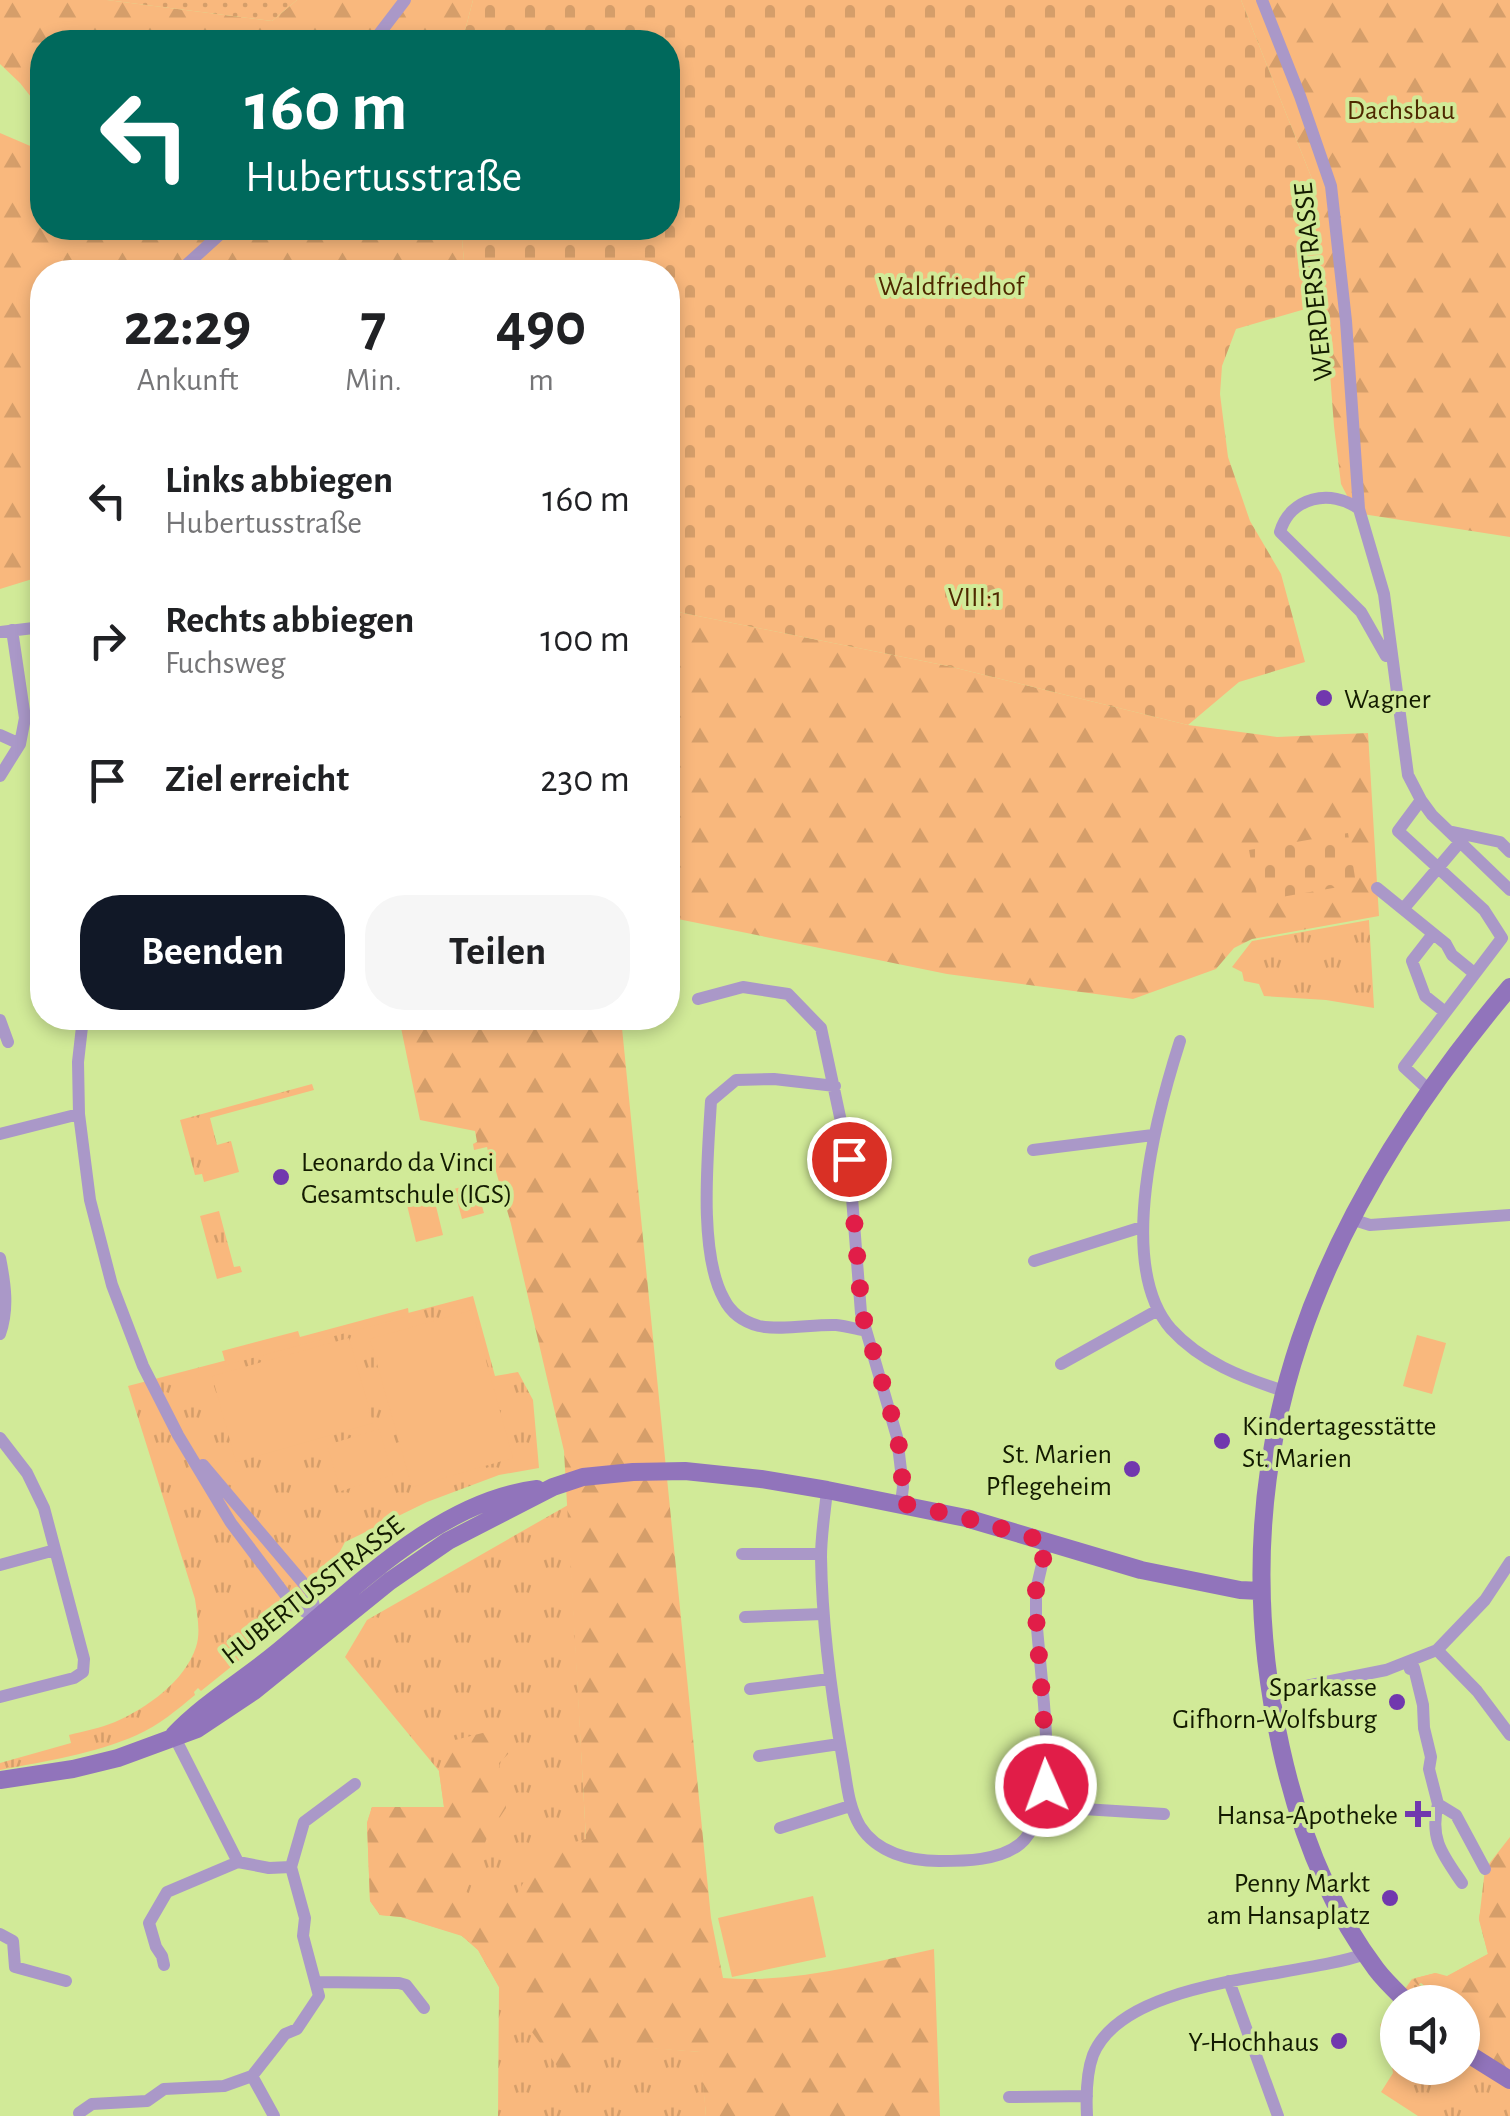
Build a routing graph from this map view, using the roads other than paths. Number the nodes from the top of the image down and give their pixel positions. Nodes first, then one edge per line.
1 (405, 0) edge
2 (1262, 0) edge
3 (382, 30) edge
4 (214, 240) edge
5 (192, 260) edge
6 (1359, 509) junction
7 (6, 631) edge
8 (1392, 669) junction
9 (0, 735) edge
10 (20, 744) junction
11 (0, 776) edge
12 (1421, 800) junction
13 (1448, 831) junction
14 (1460, 842) junction
15 (1510, 852) edge
16 (1438, 866) junction
17 (1377, 888) dead end
18 (1510, 890) edge
19 (1404, 908) junction
20 (1434, 934) junction
21 (1474, 972) junction
22 (1510, 986) edge
23 (698, 999) dead end
24 (1445, 1012) junction
25 (0, 1020) edge
26 (82, 1030) edge
27 (1180, 1040) dead end
28 (8, 1042) dead end
29 (835, 1086) junction
30 (1429, 1090) junction
31 (79, 1114) junction
32 (0, 1134) edge
33 (1153, 1135) junction
34 (1033, 1150) dead end
35 (1510, 1215) edge
36 (1350, 1219) junction
37 (1142, 1227) junction
38 (0, 1258) edge
39 (1034, 1262) dead end
40 (1158, 1310) junction
41 (866, 1331) junction
42 (0, 1334) edge
43 (1061, 1364) dead end
44 (1284, 1392) junction
45 (178, 1435) junction
46 (0, 1438) edge
47 (828, 1490) junction
48 (901, 1503) junction
49 (1047, 1542) junction
50 (55, 1550) junction
51 (742, 1554) dead end
52 (821, 1554) junction
53 (1510, 1562) edge
54 (0, 1564) edge
55 (1262, 1591) junction
56 (823, 1614) junction
57 (744, 1618) dead end
58 (323, 1623) junction
59 (1437, 1650) junction
60 (1408, 1663) junction
61 (830, 1679) junction
62 (750, 1688) dead end
63 (1270, 1692) junction
64 (0, 1697) edge
65 (1510, 1734) edge
66 (174, 1736) junction
67 (840, 1744) junction
68 (759, 1756) dead end
69 (0, 1780) edge
70 (355, 1784) dead end
71 (1046, 1786) junction
72 (1438, 1804) junction
73 (850, 1806) junction
74 (1164, 1814) dead end
75 (780, 1828) dead end
76 (238, 1862) junction
77 (291, 1867) junction
78 (1485, 1869) dead end
79 (1462, 1883) dead end
80 (0, 1934) edge
81 (1365, 1954) junction
82 (164, 1965) dead end
83 (66, 1980) dead end
84 (1229, 1981) junction
85 (316, 1982) junction
86 (1391, 1985) edge
87 (424, 2008) dead end
88 (1480, 2061) edge
89 (252, 2076) junction
90 (1510, 2080) edge
91 (1087, 2096) junction
92 (1009, 2097) dead end
93 (79, 2113) dead end
94 (274, 2116) edge
95 (1087, 2116) edge
96 (1278, 2116) edge

1 - 3 street
2 - 6 street, WERDERSTRASSE
4 - 5 street
6 - 8 street, WERDERSTRASSE
6 - 8 street, WERDERSTRASSE
7 - 10 street
8 - 12 street, WERDERSTRASSE
9 - 10 street
10 - 11 street
12 - 13 street, WERDERSTRASSE
12 - 16 street
13 - 14 street, WERDERSTRASSE
13 - 15 street
14 - 16 street
14 - 18 street, WERDERSTRASSE
16 - 19 street
16 - 21 street
17 - 19 street
19 - 20 street
20 - 21 street
20 - 24 street
21 - 24 street
22 - 30 street
23 - 29 street
24 - 30 street
25 - 28 street
26 - 31 street
27 - 33 street
29 - 41 street
29 - 41 street
30 - 36 street
31 - 32 street
31 - 45 street
33 - 34 street
33 - 37 street
35 - 36 street
36 - 44 street
37 - 39 street
37 - 40 street
38 - 42 street
40 - 43 street
40 - 44 street
41 - 48 street
44 - 55 street
45 - 58 street
45 - 58 street
46 - 50 street
47 - 48 street, HUBERTUSSTRASSE
47 - 52 street
47 - 58 street, HUBERTUSSTRASSE
48 - 49 street, HUBERTUSSTRASSE
49 - 55 street, HUBERTUSSTRASSE
49 - 71 street
50 - 54 street
50 - 64 street
51 - 52 street
52 - 56 street
53 - 59 street
55 - 63 street
56 - 57 street
56 - 61 street
58 - 66 street, HUBERTUSSTRASSE
59 - 60 street
59 - 65 street
60 - 63 street
60 - 72 street
61 - 62 street
61 - 67 street
63 - 81 street
66 - 69 street, HUBERTUSSTRASSE
66 - 76 street
67 - 68 street
67 - 73 street
70 - 77 street
71 - 73 street
71 - 74 street
72 - 78 street
72 - 79 street
73 - 75 street
76 - 77 street
76 - 82 street
77 - 85 street
80 - 83 street
81 - 84 street
81 - 86 street
84 - 91 street
84 - 96 street
85 - 87 street
85 - 89 street
88 - 90 street
89 - 93 street
89 - 94 street
91 - 92 street
91 - 95 street

